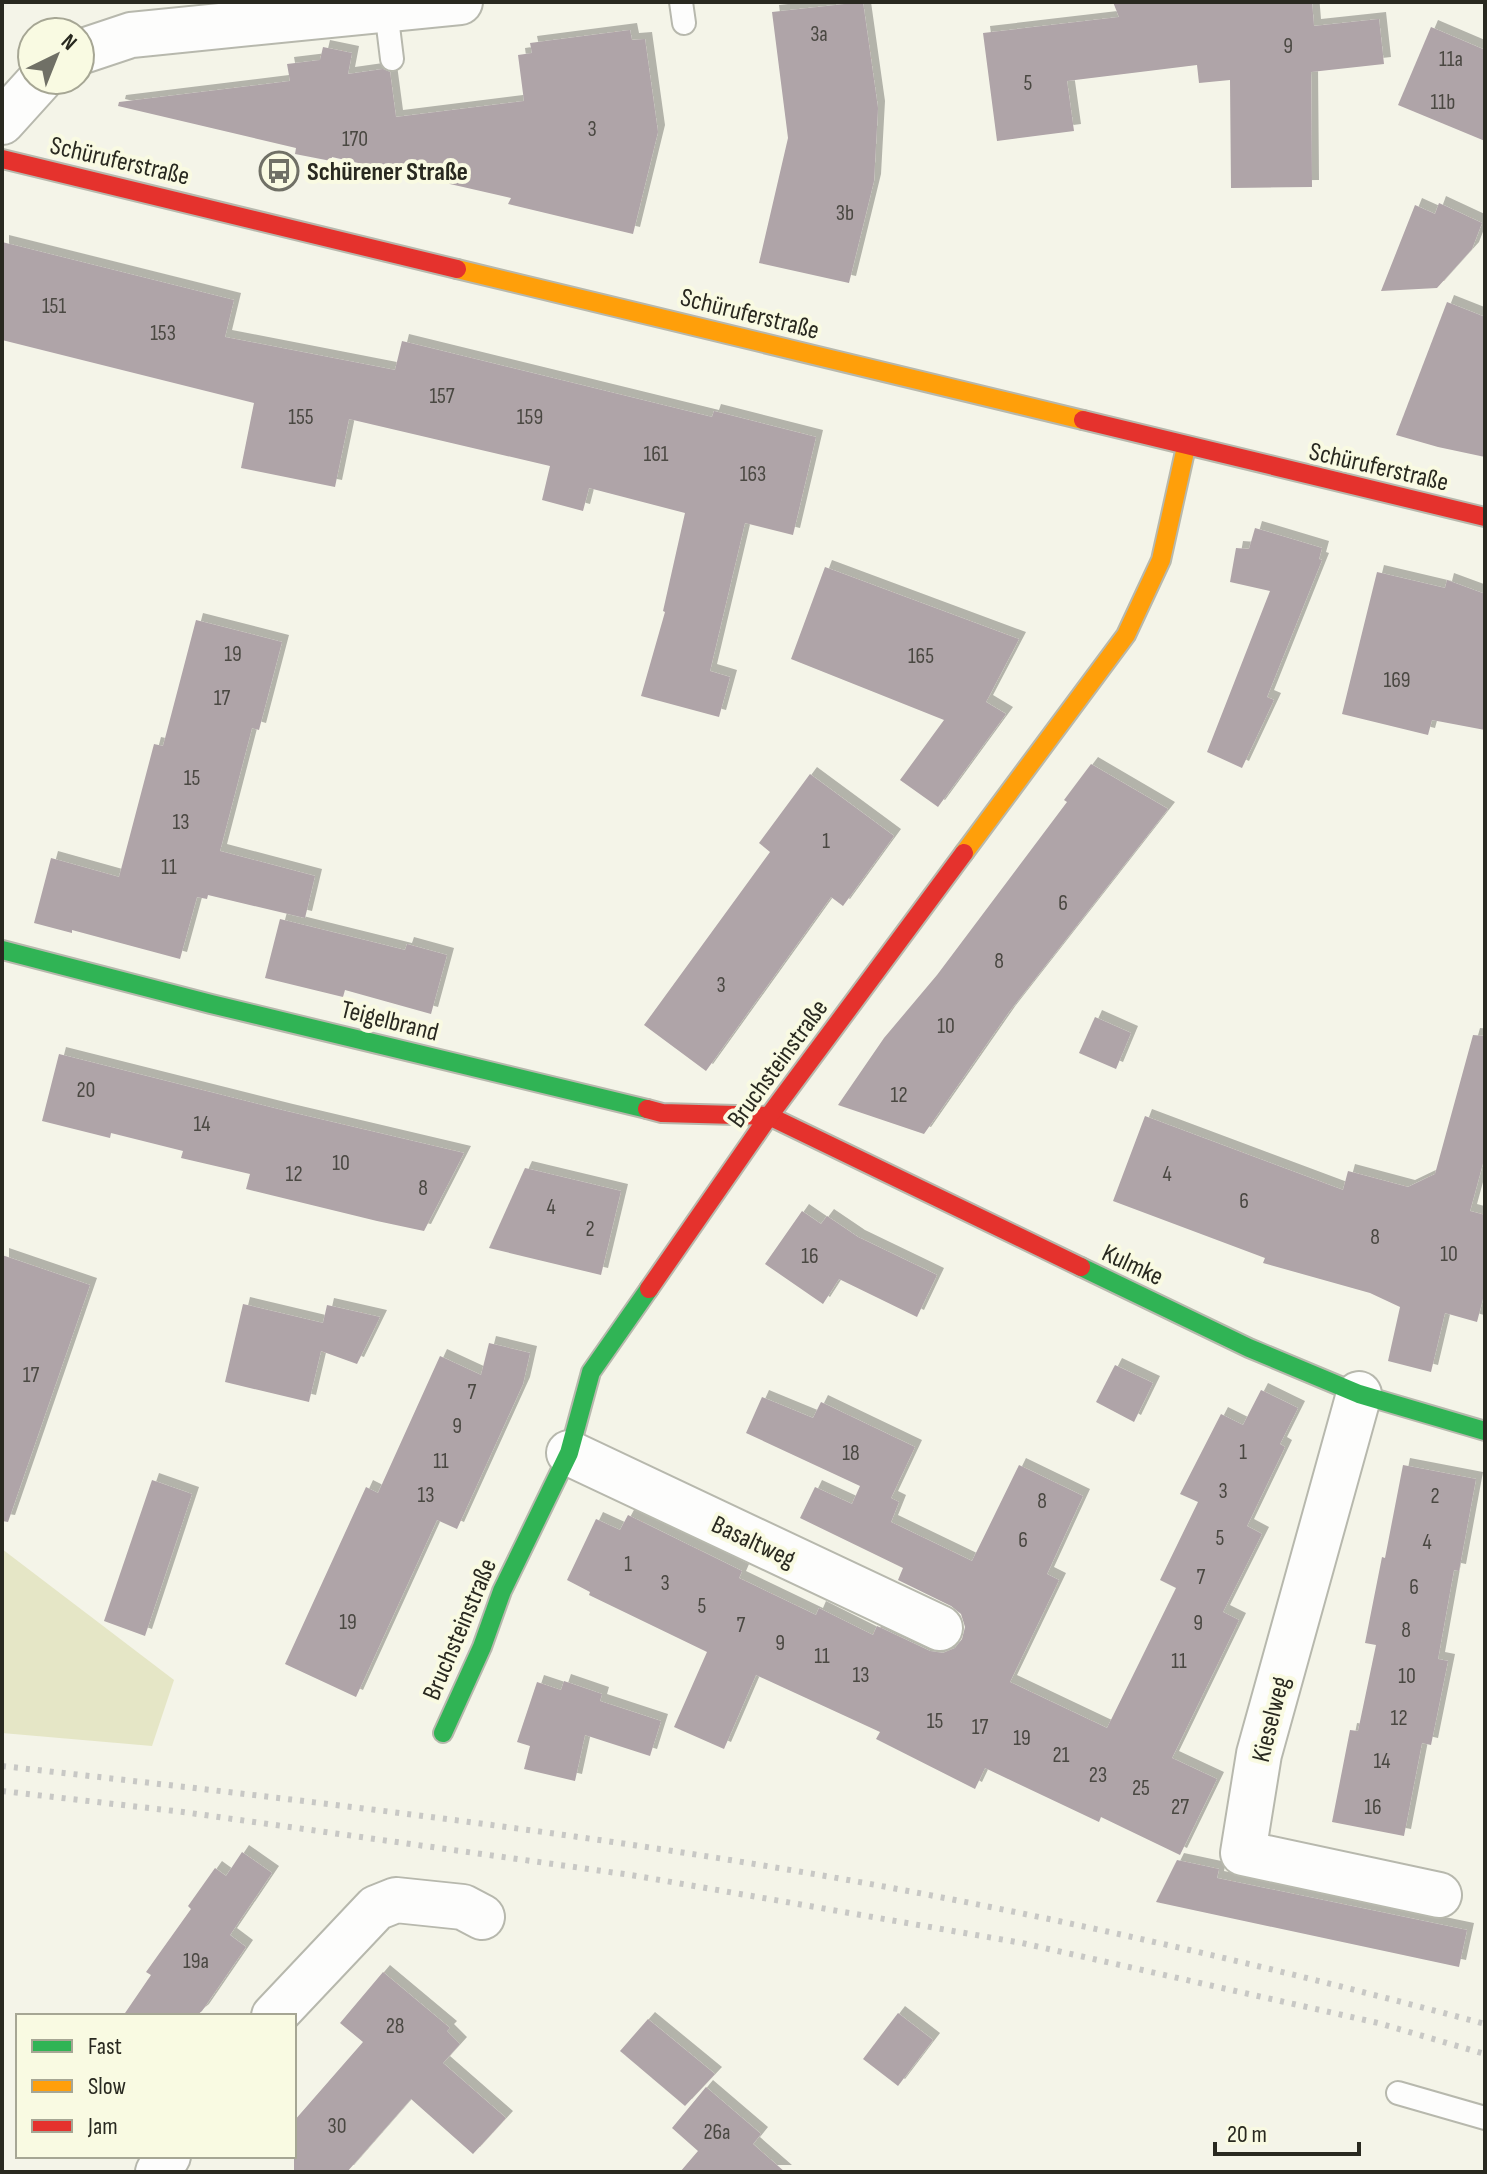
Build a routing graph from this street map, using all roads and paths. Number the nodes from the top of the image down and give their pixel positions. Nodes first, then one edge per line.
1 (460, 2) edge
2 (386, 10) junction
3 (96, 47) edge
4 (392, 59) dead end
5 (26, 96) edge
6 (2, 122) edge
7 (2, 159) edge
8 (1186, 447) junction
9 (1485, 517) edge
10 (2, 950) edge
11 (769, 1116) junction
12 (1359, 1394) junction
13 (1485, 1431) edge
14 (569, 1453) junction
15 (940, 1628) dead end
16 (443, 1733) dead end
17 (1439, 1895) dead end
18 (482, 1917) dead end
19 (276, 2014) edge
20 (1398, 2093) dead end
21 (1485, 2118) edge

1 - 2 street
2 - 3 street
2 - 4 lane
5 - 6 street
7 - 8 street, Schüruferstraße
8 - 9 street, Schüruferstraße
8 - 11 street, Bruchsteinstraße
10 - 11 street, Teigelbrand
11 - 12 street, Kulmke
11 - 14 street, Bruchsteinstraße
12 - 13 street, Kulmke
12 - 17 street, Kieselweg
14 - 15 street, Basaltweg
14 - 16 street, Bruchsteinstraße
18 - 19 street
20 - 21 lane

